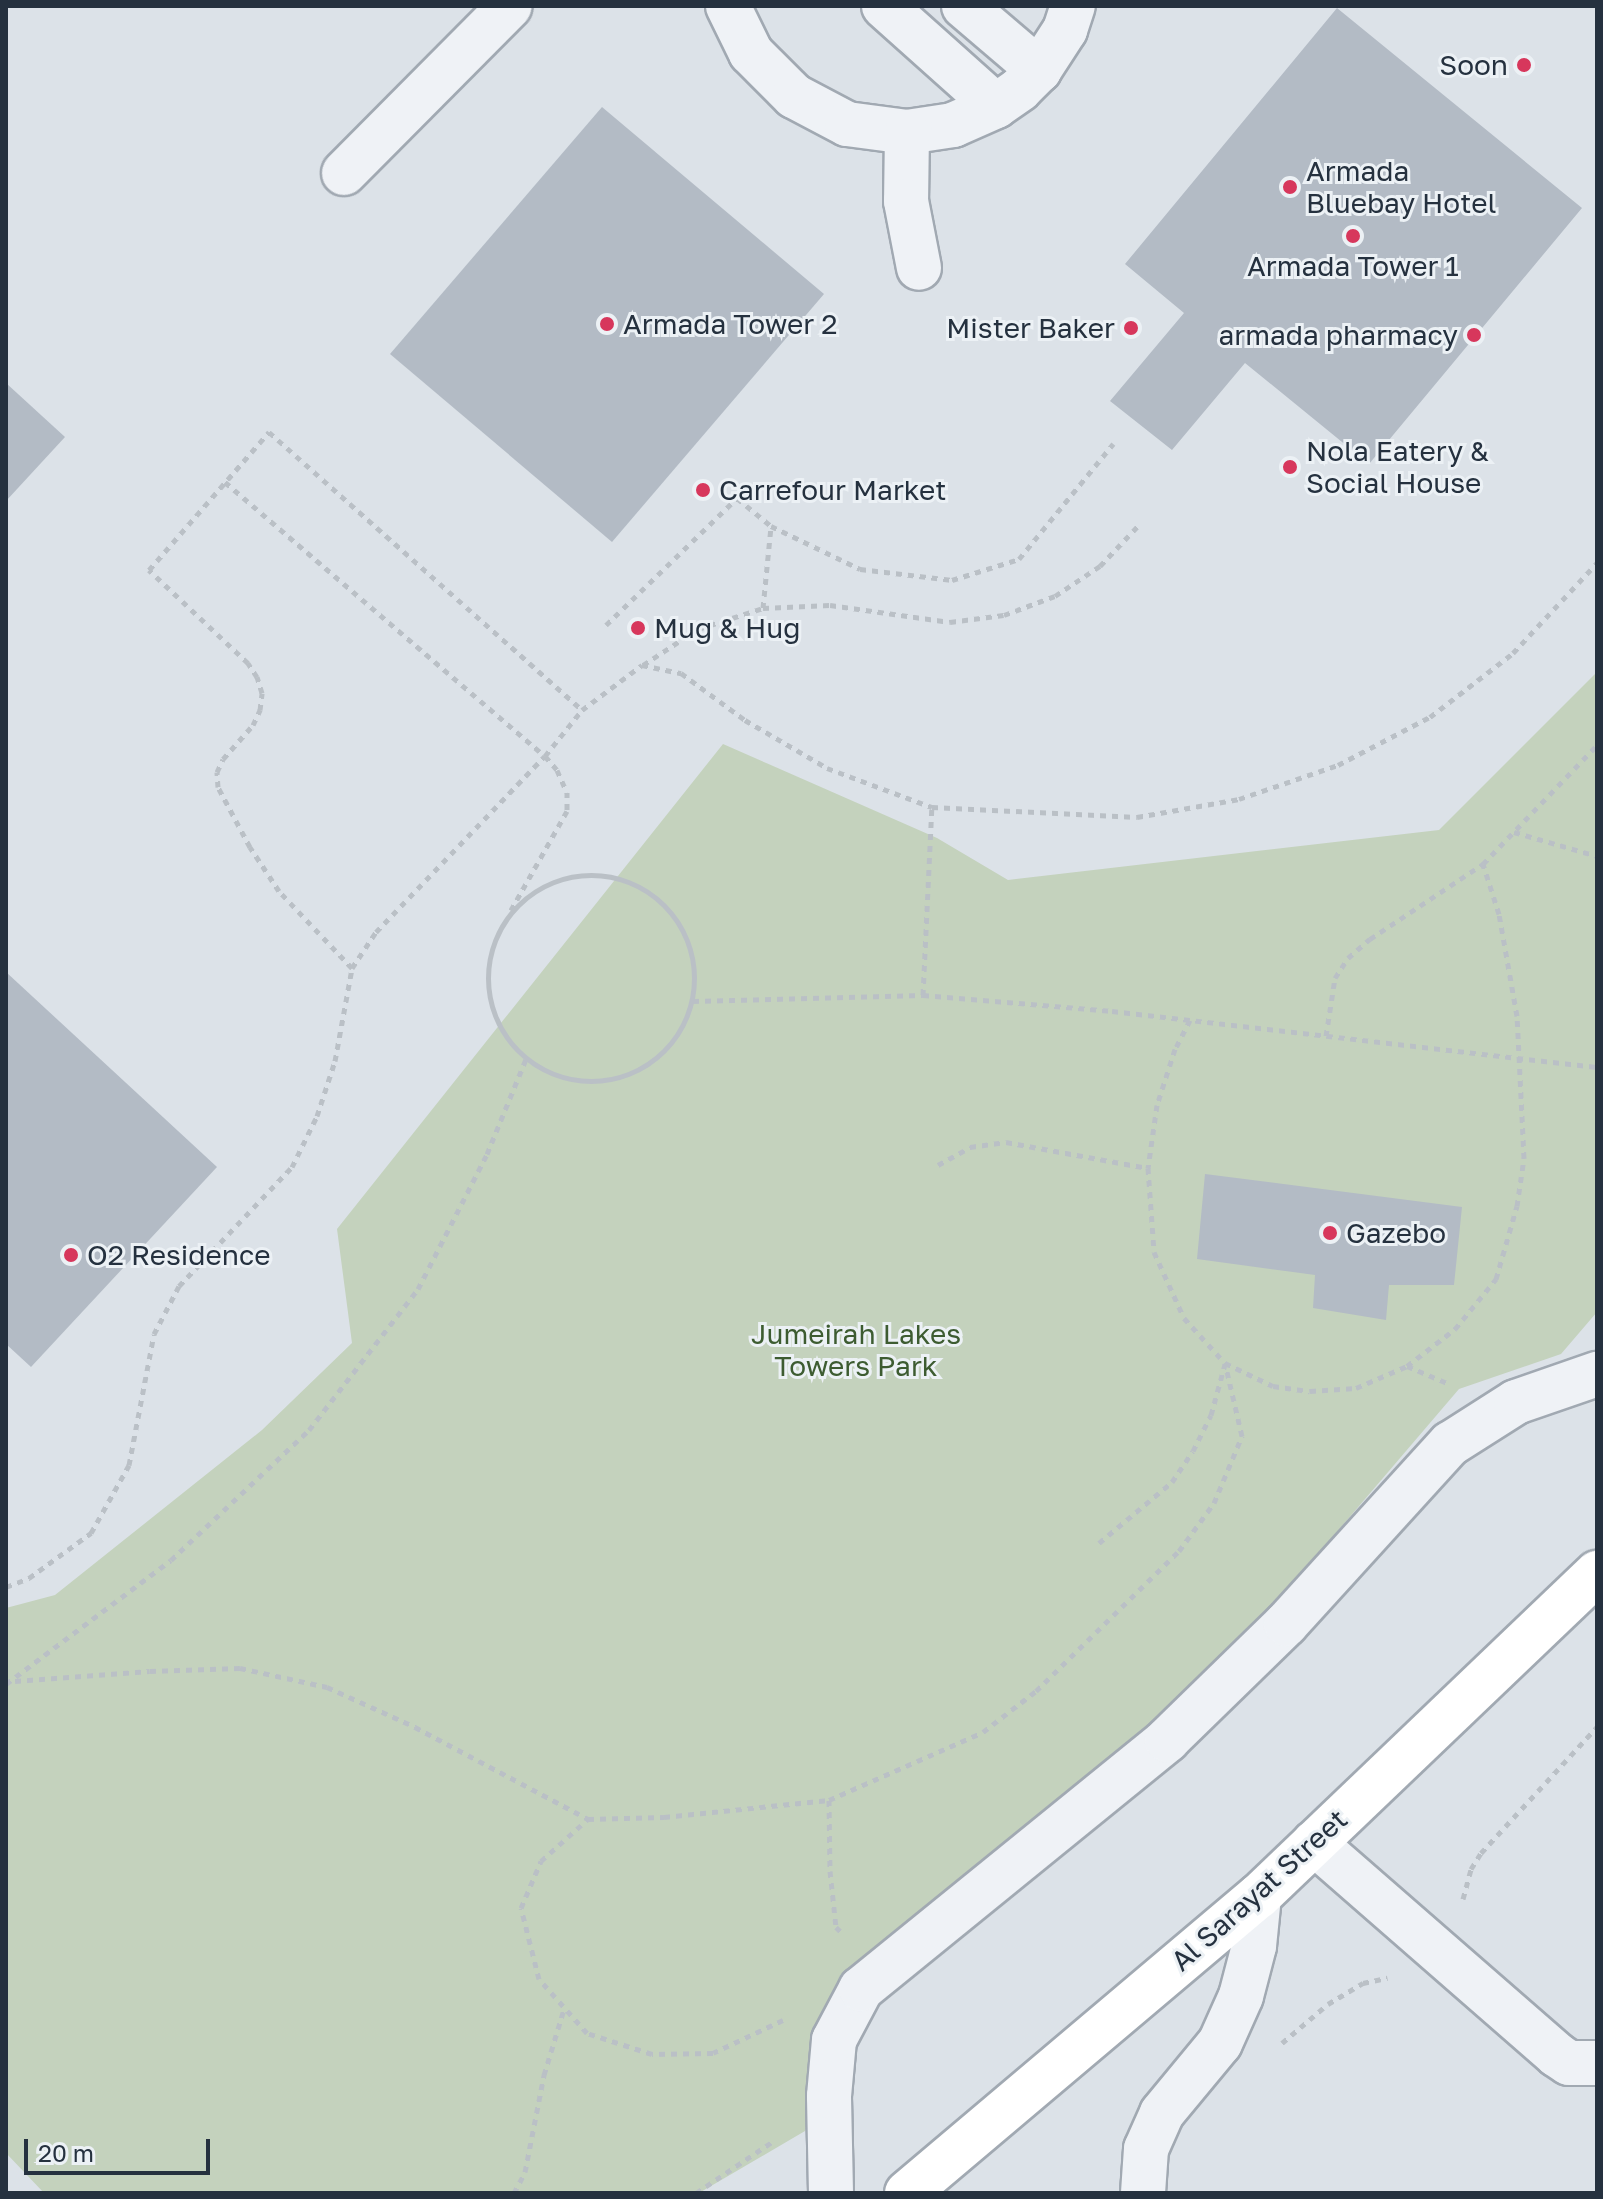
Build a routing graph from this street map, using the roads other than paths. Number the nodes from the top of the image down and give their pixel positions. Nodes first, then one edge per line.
1 (510, 6) edge
2 (728, 6) edge
3 (884, 6) edge
4 (964, 6) edge
5 (1073, 6) edge
6 (1039, 70) junction
7 (996, 106) junction
8 (907, 132) junction
9 (344, 173) dead end
10 (919, 268) dead end
11 (1597, 1374) edge
12 (1595, 1578) edge
13 (1314, 1843) junction
14 (1259, 1896) junction
15 (1597, 2063) edge
16 (831, 2193) edge
17 (907, 2193) edge
18 (1143, 2193) edge

1 - 9 street
2 - 8 street
3 - 7 street
4 - 6 street
5 - 6 street
6 - 7 street
7 - 8 street
8 - 10 street
11 - 16 street
12 - 13 main road, Al Sarayat Street
13 - 14 main road, Al Sarayat Street
13 - 15 street
14 - 17 main road, Al Sarayat Street
14 - 18 street

